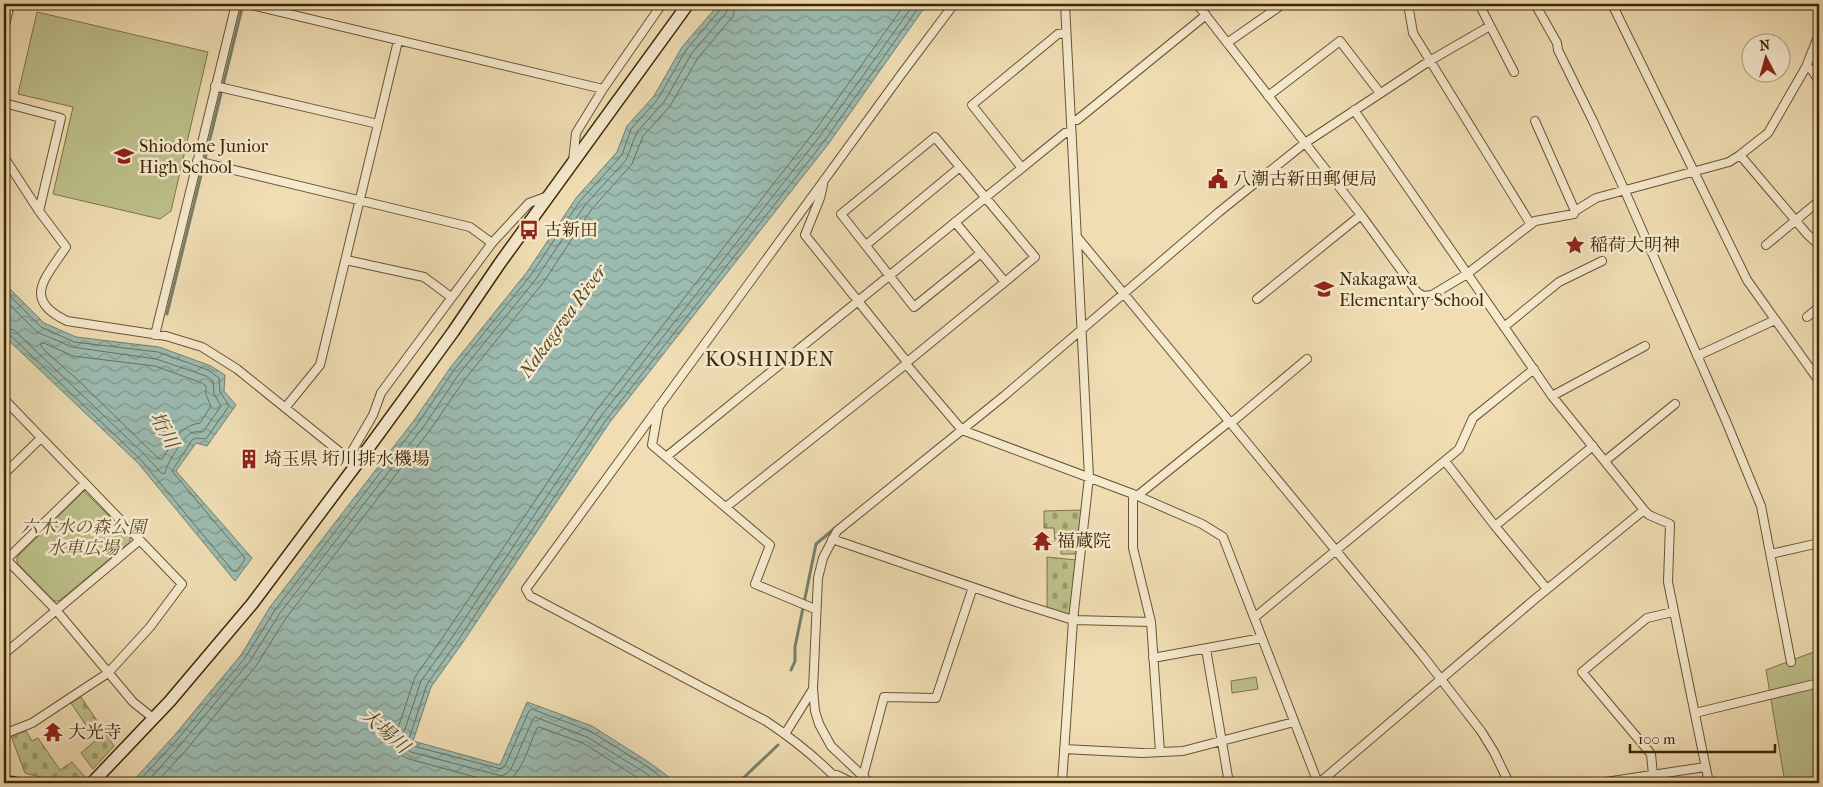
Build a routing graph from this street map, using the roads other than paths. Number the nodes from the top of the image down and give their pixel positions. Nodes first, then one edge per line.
1 (10, 4) edge
2 (236, 4) edge
3 (248, 4) edge
4 (662, 4) edge
5 (688, 4) edge
6 (954, 4) edge
7 (1065, 4) edge
8 (1197, 4) edge
9 (1283, 4) edge
10 (1408, 4) edge
11 (1479, 4) edge
12 (1535, 4) edge
13 (1612, 4) edge
14 (1206, 15) junction
15 (1490, 26) junction
16 (4, 29) edge
17 (1066, 33) junction
18 (1819, 34) edge
19 (398, 41) junction
20 (1227, 43) junction
21 (1431, 60) junction
22 (1806, 67) junction
23 (1514, 72) dead end
24 (1819, 81) edge
25 (215, 86) junction
26 (603, 89) junction
27 (1380, 93) junction
28 (1268, 96) junction
29 (4, 103) edge
30 (1354, 110) junction
31 (1071, 120) junction
32 (1535, 121) dead end
33 (378, 124) junction
34 (1071, 132) junction
35 (1305, 143) junction
36 (1740, 155) junction
37 (4, 156) edge
38 (196, 161) junction
39 (572, 164) junction
40 (960, 167) junction
41 (1022, 168) junction
42 (1694, 171) junction
43 (824, 182) junction
44 (1624, 190) junction
45 (548, 196) junction
46 (986, 197) junction
47 (359, 201) junction
48 (1819, 201) edge
49 (1575, 211) junction
50 (39, 212) junction
51 (1361, 215) junction
52 (1795, 221) junction
53 (955, 222) junction
54 (1530, 223) junction
55 (1077, 237) junction
56 (492, 243) junction
57 (866, 245) junction
58 (1766, 245) dead end
59 (1819, 245) edge
60 (981, 253) junction
61 (346, 260) junction
62 (1602, 261) dead end
63 (1467, 274) junction
64 (890, 276) junction
65 (1005, 282) junction
66 (1124, 294) junction
67 (451, 297) junction
68 (1257, 300) dead end
69 (859, 301) junction
70 (1819, 307) edge
71 (1807, 317) dead end
72 (1775, 320) junction
73 (1504, 327) junction
74 (1082, 329) junction
75 (155, 335) junction
76 (1645, 346) dead end
77 (1697, 356) junction
78 (1307, 359) dead end
79 (907, 363) junction
80 (1534, 370) junction
81 (1819, 381) edge
82 (1552, 396) junction
83 (4, 399) edge
84 (659, 404) junction
85 (1675, 404) dead end
86 (286, 408) junction
87 (1230, 422) junction
88 (962, 430) junction
89 (41, 438) junction
90 (1593, 446) junction
91 (666, 457) junction
92 (1445, 461) junction
93 (1604, 461) junction
94 (352, 462) junction
95 (4, 474) edge
96 (1089, 477) junction
97 (85, 483) junction
98 (1135, 495) junction
99 (726, 507) junction
100 (1644, 510) junction
101 (1495, 526) junction
102 (832, 539) junction
103 (140, 540) junction
104 (1819, 543) edge
105 (1336, 551) junction
106 (1771, 554) junction
107 (5, 558) edge
108 (973, 587) junction
109 (1547, 589) junction
110 (815, 608) junction
111 (56, 610) junction
112 (1673, 612) junction
113 (1255, 618) junction
114 (1073, 620) junction
115 (1151, 622) junction
116 (1262, 638) junction
117 (1206, 649) junction
118 (4, 654) edge
119 (1153, 658) junction
120 (1791, 662) dead end
121 (108, 673) junction
122 (1441, 680) junction
123 (1819, 683) edge
124 (813, 689) junction
125 (1695, 713) junction
126 (153, 718) junction
127 (1294, 722) junction
128 (4, 734) edge
129 (785, 734) junction
130 (1222, 741) junction
131 (1064, 749) junction
132 (1160, 752) junction
133 (1705, 767) junction
134 (830, 771) junction
135 (1653, 775) junction
136 (863, 776) junction
137 (4, 782) edge
138 (14, 783) edge
139 (92, 783) edge
140 (841, 783) edge
141 (853, 783) edge
142 (870, 783) edge
143 (1062, 783) edge
144 (1229, 783) edge
145 (1319, 783) edge
146 (1509, 783) edge
147 (1599, 783) edge
148 (1709, 783) edge

1 - 16 street
2 - 25 street
3 - 19 street
4 - 26 street
5 - 39 street
6 - 43 street
7 - 17 street
8 - 14 street
9 - 20 street
10 - 21 street
11 - 15 street
12 - 44 street
13 - 42 street
14 - 20 street
14 - 31 street
15 - 21 street
15 - 23 street
17 - 31 street
17 - 41 street
18 - 22 street
19 - 26 street
19 - 33 street
20 - 28 street
21 - 27 street
21 - 54 street
22 - 24 street
22 - 36 street
25 - 33 street
25 - 38 street
26 - 39 street
27 - 28 street
27 - 30 street
28 - 35 street
29 - 50 street
30 - 35 street
30 - 63 street
31 - 34 street
32 - 49 street
33 - 47 street
34 - 41 street
34 - 55 street
35 - 51 street
35 - 66 street
36 - 42 street
36 - 52 street
37 - 50 street
38 - 47 street
38 - 75 street
39 - 45 street
40 - 46 street
40 - 57 street
40 - 57 street
41 - 46 street
42 - 44 street
42 - 72 street
43 - 69 street
43 - 84 street
44 - 49 street
44 - 77 street
45 - 56 street
45 - 94 street
46 - 53 street
46 - 65 street
47 - 56 street
47 - 61 street
48 - 52 street
49 - 54 street
50 - 75 street
51 - 63 street
51 - 68 street
52 - 58 street
52 - 59 street
53 - 60 street
53 - 64 street
54 - 63 street
55 - 66 street
55 - 74 street
56 - 67 street
57 - 64 street
60 - 64 street
60 - 65 street
61 - 67 street
61 - 86 street
62 - 73 street
63 - 73 street
64 - 69 street
65 - 79 street
66 - 74 street
66 - 87 street
67 - 94 street
69 - 79 street
69 - 91 street
70 - 71 street
72 - 77 street
72 - 81 street
73 - 80 street
74 - 88 street
74 - 96 street
75 - 86 street
76 - 82 street
77 - 106 street
78 - 87 street
79 - 88 street
79 - 99 street
80 - 82 street
80 - 92 street
82 - 90 street
83 - 89 street
84 - 91 street
84 - 129 street
85 - 93 street
86 - 94 street
87 - 98 street
87 - 105 street
88 - 96 street
88 - 102 street
89 - 95 street
89 - 97 street
90 - 93 street
90 - 101 street
91 - 99 street
92 - 101 street
92 - 105 street
93 - 100 street
94 - 126 street
96 - 98 street
96 - 114 street
97 - 103 street
97 - 107 street
98 - 113 street
98 - 115 street
99 - 110 street
100 - 109 street
100 - 112 street
101 - 109 street
102 - 108 street
102 - 110 street
103 - 111 street
103 - 121 street
104 - 106 street
105 - 113 street
105 - 122 street
106 - 120 street
107 - 111 street
108 - 114 street
108 - 136 street
109 - 122 street
110 - 124 street
111 - 118 street
111 - 121 street
112 - 125 street
112 - 135 street
113 - 116 street
114 - 115 street
114 - 131 street
115 - 119 street
116 - 117 street
116 - 127 street
117 - 119 street
117 - 130 street
119 - 132 street
121 - 126 street
121 - 128 street
122 - 145 street
122 - 146 street
123 - 125 street
124 - 129 street
124 - 136 street
125 - 133 street
126 - 139 street
127 - 130 street
127 - 145 street
129 - 134 street
130 - 132 street
130 - 144 street
131 - 132 street
131 - 143 street
133 - 135 street
133 - 148 street
134 - 140 street
134 - 141 street
135 - 147 street
136 - 142 street
137 - 138 street

